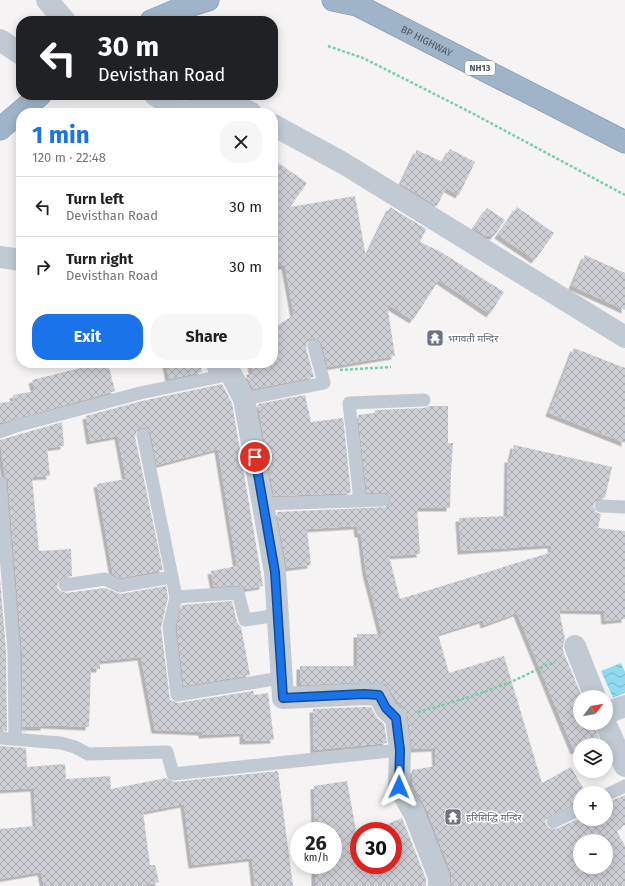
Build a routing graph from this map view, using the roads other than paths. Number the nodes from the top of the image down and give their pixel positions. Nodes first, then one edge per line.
1 (47, 0) edge
2 (208, 0) edge
3 (333, 0) edge
4 (61, 16) edge
5 (163, 16) edge
6 (0, 40) edge
7 (16, 51) edge
8 (34, 100) edge
9 (162, 100) edge
10 (25, 108) edge
11 (174, 108) edge
12 (215, 108) edge
13 (242, 108) edge
14 (16, 116) edge
15 (278, 128) edge
16 (0, 130) edge
17 (625, 142) edge
18 (0, 257) edge
19 (16, 259) edge
20 (625, 337) edge
21 (314, 346) dead end
22 (224, 368) edge
23 (244, 399) junction
24 (424, 400) dead end
25 (0, 432) edge
26 (143, 435) dead end
27 (0, 483) edge
28 (383, 500) dead end
29 (360, 501) junction
30 (263, 504) junction
31 (601, 506) dead end
32 (625, 507) edge
33 (172, 577) junction
34 (65, 585) dead end
35 (176, 597) junction
36 (279, 615) junction
37 (576, 650) road end
38 (281, 678) junction
39 (592, 690) edge
40 (625, 706) edge
41 (613, 710) edge
42 (608, 730) edge
43 (0, 738) edge
44 (15, 739) junction
45 (400, 750) junction
46 (625, 766) edge
47 (625, 786) edge
48 (613, 792) edge
49 (573, 812) edge
50 (554, 822) dead end
51 (439, 886) edge

1 - 4 street
2 - 5 highway
3 - 17 highway, BP HIGHWAY / NH13
6 - 7 street
8 - 10 highway
9 - 11 street
12 - 13 street
14 - 16 highway
15 - 20 street
18 - 19 street
21 - 23 lane
22 - 23 street
22 - 25 lane
23 - 30 street
24 - 29 lane
26 - 33 lane
27 - 44 lane
28 - 29 lane
29 - 30 lane
30 - 36 street
31 - 32 lane
33 - 34 lane
33 - 35 lane
35 - 36 lane
35 - 38 lane
36 - 38 street
37 - 39 street
38 - 45 street
40 - 41 street
42 - 46 street
43 - 44 lane
44 - 45 lane
45 - 51 street
47 - 48 lane
49 - 50 lane

